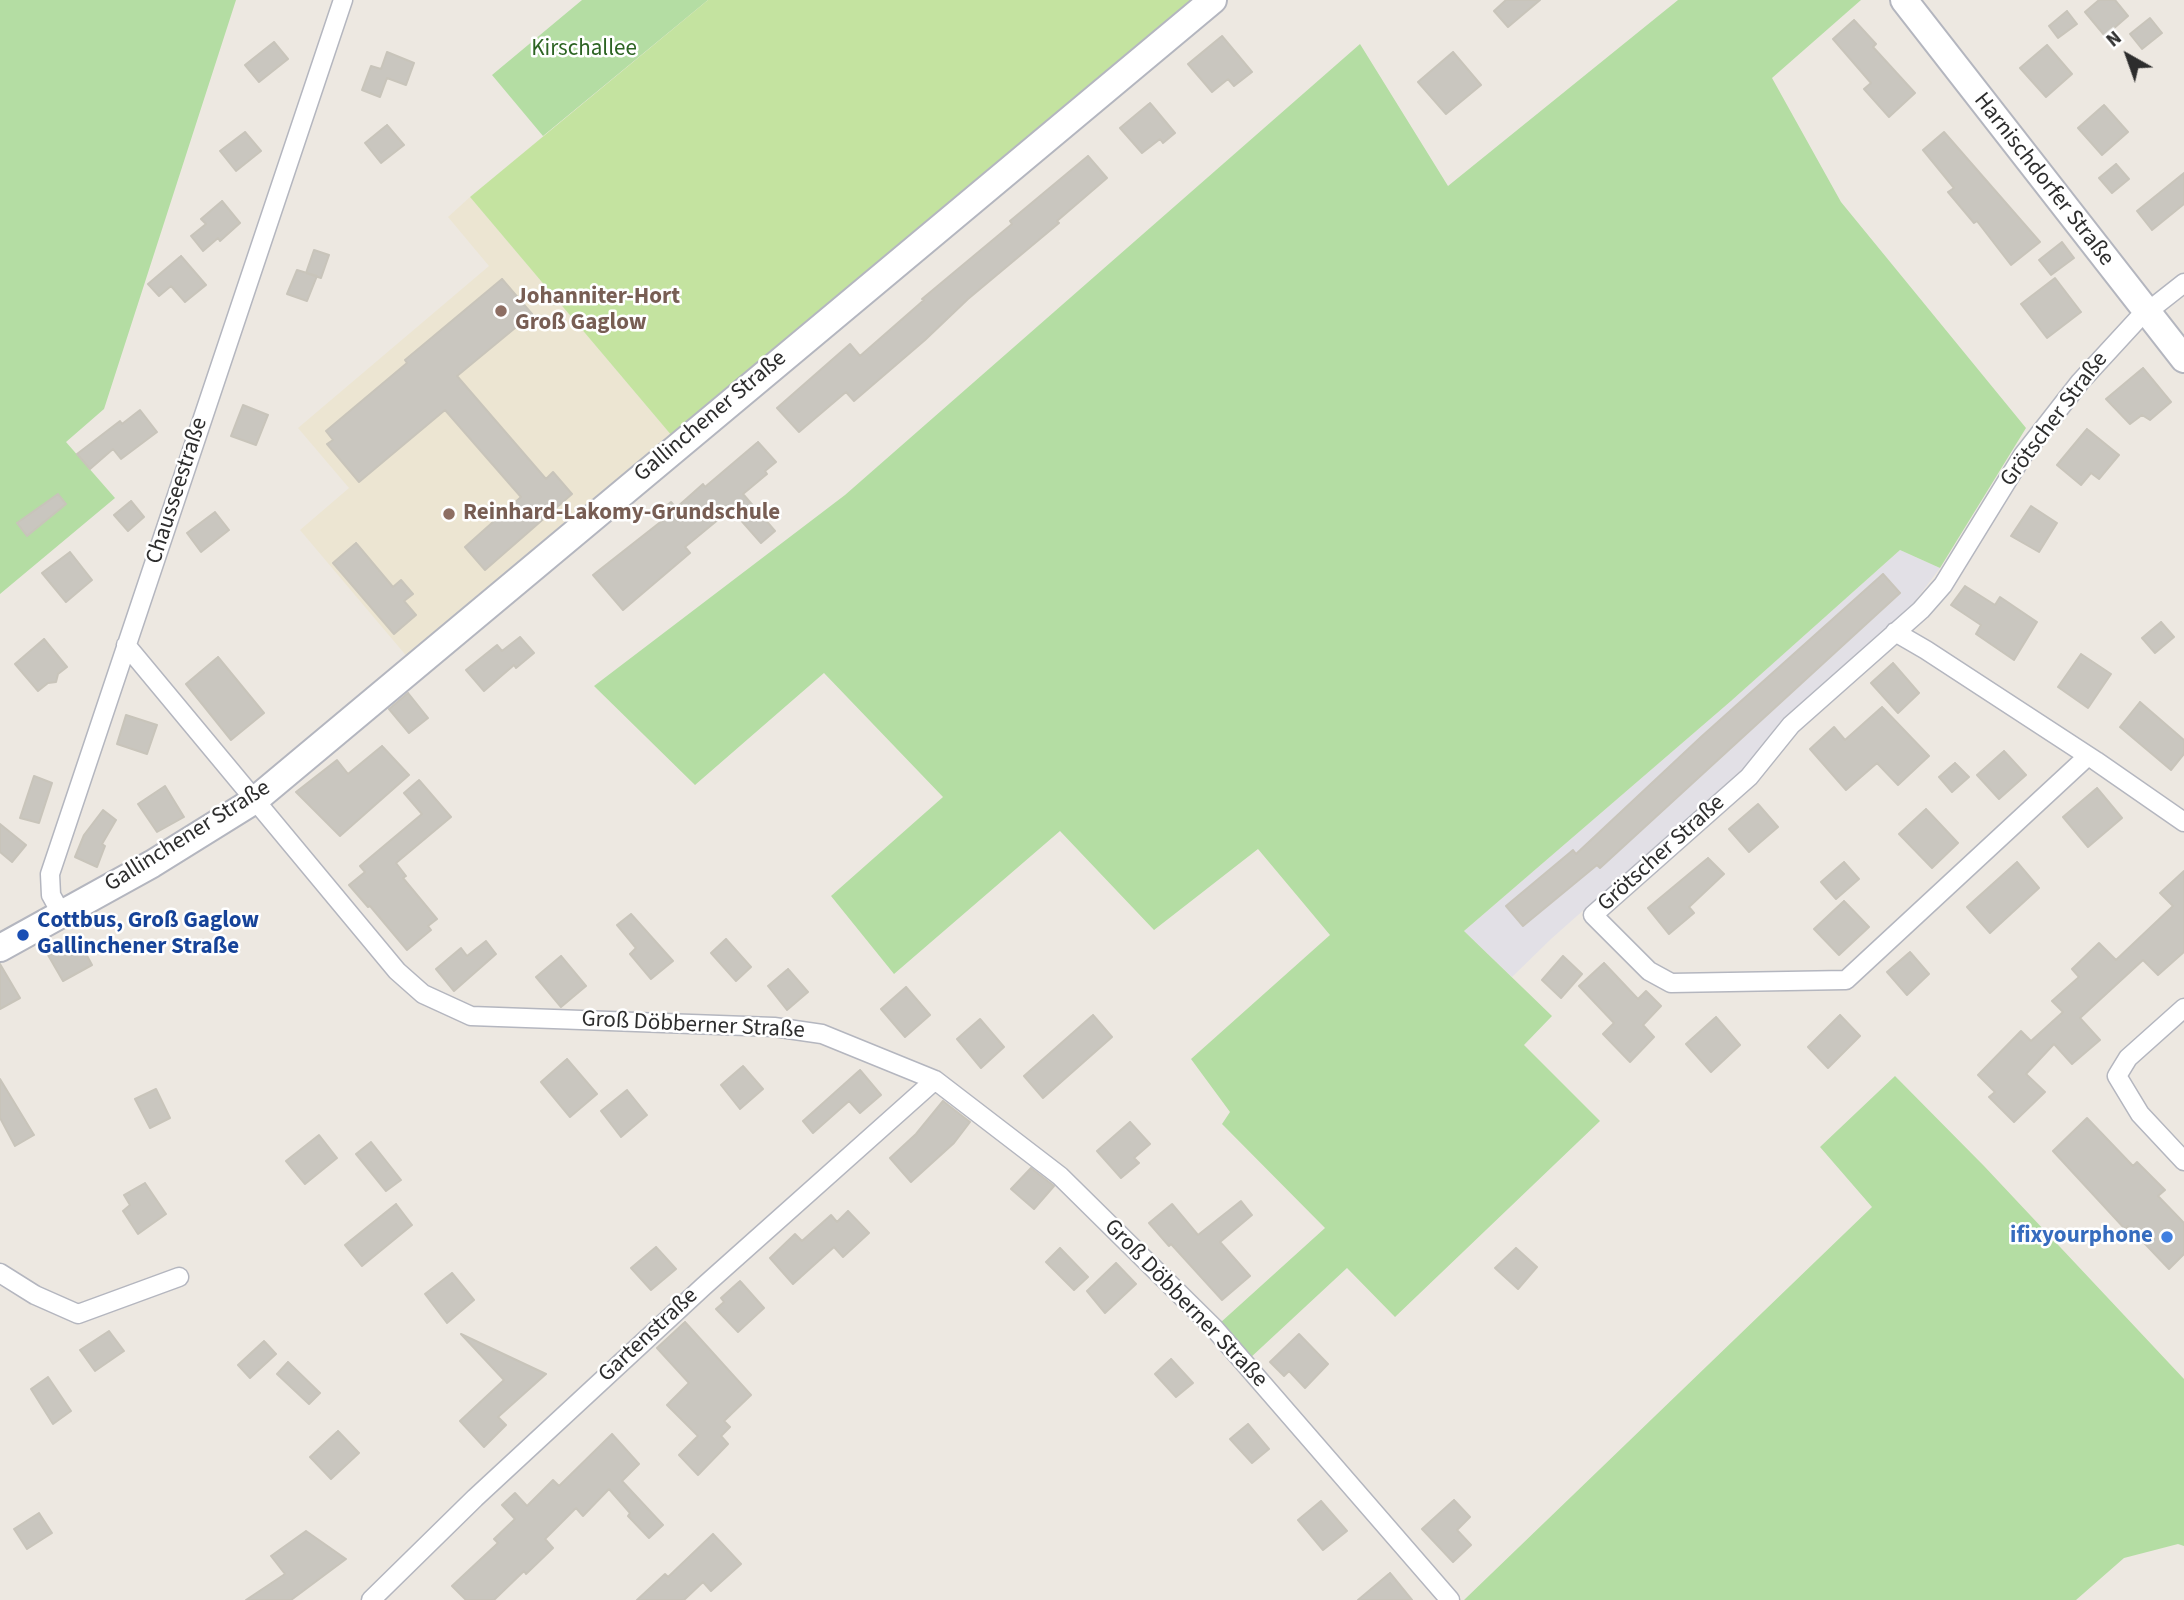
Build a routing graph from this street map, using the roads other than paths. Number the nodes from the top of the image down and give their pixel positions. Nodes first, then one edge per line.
1 (343, 0) edge
2 (1213, 0) edge
3 (1904, 0) edge
4 (2184, 284) edge
5 (2147, 313) junction
6 (2184, 359) edge
7 (1895, 632) junction
8 (127, 645) junction
9 (2088, 756) junction
10 (255, 800) junction
11 (2182, 820) edge
12 (62, 915) junction
13 (0, 948) edge
14 (2184, 1008) edge
15 (935, 1080) junction
16 (2184, 1161) edge
17 (0, 1273) edge
18 (179, 1277) dead end
19 (371, 1600) edge
20 (1450, 1600) edge

1 - 8 street, Chausseestraße
2 - 10 street, Gallinchener Straße
3 - 5 street, Harnischdorfer Straße
4 - 5 street, Grötscher Straße
5 - 6 street, Harnischdorfer Straße
5 - 7 street, Grötscher Straße
7 - 9 street
7 - 9 street, Grötscher Straße
8 - 10 street, Groß Döbberner Straße
8 - 12 street, Chausseestraße
9 - 11 street
10 - 12 street, Gallinchener Straße
10 - 15 street, Groß Döbberner Straße
12 - 13 street
14 - 16 street
15 - 19 street, Gartenstraße
15 - 20 street, Groß Döbberner Straße
17 - 18 street

